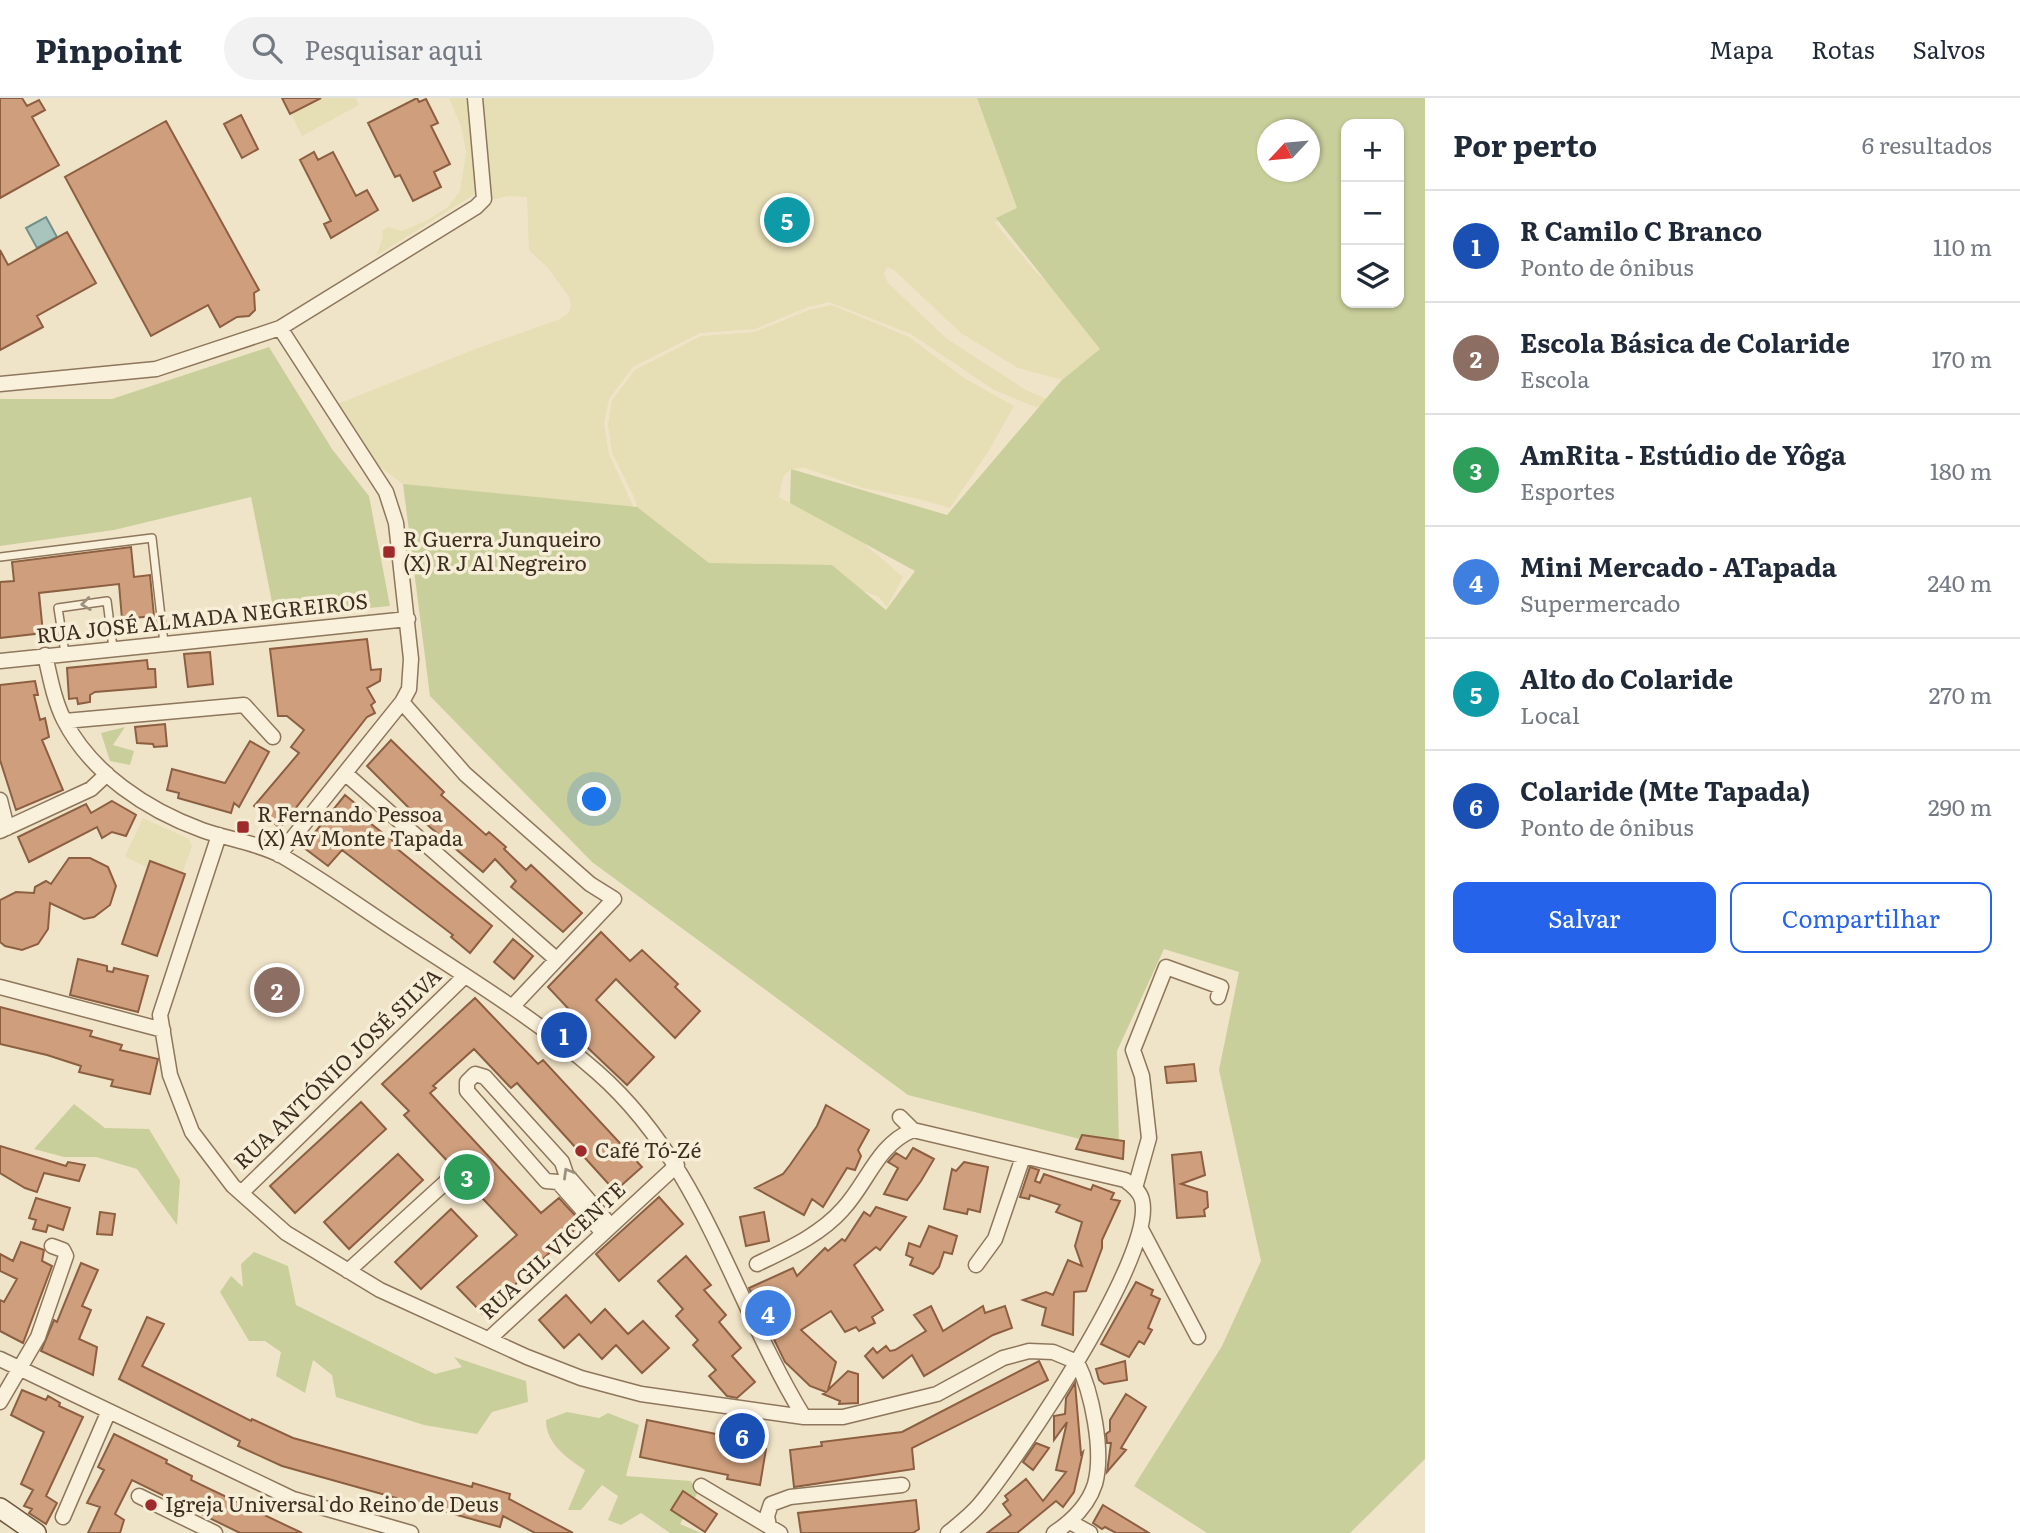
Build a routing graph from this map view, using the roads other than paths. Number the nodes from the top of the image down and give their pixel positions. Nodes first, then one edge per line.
1 (475, 98) edge
2 (280, 328) junction
3 (0, 384) edge
4 (0, 557) edge
5 (408, 619) junction
6 (164, 643) junction
7 (113, 648) junction
8 (65, 653) junction
9 (45, 655) junction
10 (0, 661) edge
11 (402, 702) junction
12 (65, 721) junction
13 (273, 737) dead end
14 (107, 774) junction
15 (346, 774) junction
16 (0, 800) edge
17 (4, 830) edge
18 (219, 835) junction
19 (279, 855) junction
20 (556, 959) junction
21 (465, 976) junction
22 (0, 987) edge
23 (1218, 996) dead end
24 (512, 1007) junction
25 (163, 1030) junction
26 (900, 1117) dead end
27 (913, 1130) junction
28 (1023, 1157) junction
29 (677, 1165) junction
30 (448, 1180) dead end
31 (1135, 1188) junction
32 (241, 1193) junction
33 (607, 1229) junction
34 (1141, 1229) junction
35 (52, 1246) dead end
36 (757, 1264) dead end
37 (976, 1265) dead end
38 (348, 1271) junction
39 (1198, 1337) dead end
40 (489, 1339) junction
41 (0, 1359) edge
42 (1077, 1362) junction
43 (20, 1369) junction
44 (0, 1402) edge
45 (108, 1413) junction
46 (804, 1417) junction
47 (902, 1485) dead end
48 (701, 1486) dead end
49 (139, 1496) dead end
50 (0, 1508) edge
51 (62, 1517) dead end
52 (0, 1521) edge
53 (1070, 1522) junction
54 (774, 1530) edge
55 (17, 1533) edge
56 (36, 1533) edge
57 (215, 1533) edge
58 (411, 1533) edge
59 (948, 1533) edge
60 (1054, 1533) edge
61 (1090, 1533) edge

1 - 2 street
2 - 3 street
2 - 5 street
4 - 6 lane
5 - 6 street, RUA JOSÉ ALMADA NEGREIROS
5 - 11 street
6 - 7 street, RUA JOSÉ ALMADA NEGREIROS
7 - 8 street, RUA JOSÉ ALMADA NEGREIROS
7 -> 8 lane
8 - 9 street, RUA JOSÉ ALMADA NEGREIROS
9 - 10 street, RUA JOSÉ ALMADA NEGREIROS
9 - 12 street
11 - 15 street
11 - 20 street
12 - 13 street
12 - 14 street
14 - 17 street
14 - 18 street
15 - 19 street
15 - 20 street
16 - 17 street
18 - 19 street
18 - 25 street
19 - 21 street
20 - 24 street
21 - 24 street
21 - 32 street, RUA ANTÓNIO JOSÉ SILVA
22 - 25 street
23 - 31 street
24 - 29 street
25 - 32 street
26 - 27 street
27 - 28 street
27 - 36 street
28 - 31 street
28 - 37 street
29 - 33 street, RUA GIL VICENTE
29 - 46 street
30 - 38 street
31 - 34 street
32 - 38 street
33 -> 33 street
33 - 40 street, RUA GIL VICENTE
34 - 39 street
34 - 42 street
35 - 43 street
38 - 40 street
40 - 46 street
41 - 43 street
42 - 46 street
42 - 53 street
42 - 59 street
43 - 44 street
43 - 45 street
45 - 51 street
45 - 58 street
47 - 54 street
48 - 54 street
49 - 57 street
50 - 56 main road
52 - 55 main road
53 - 60 street
53 - 61 street

